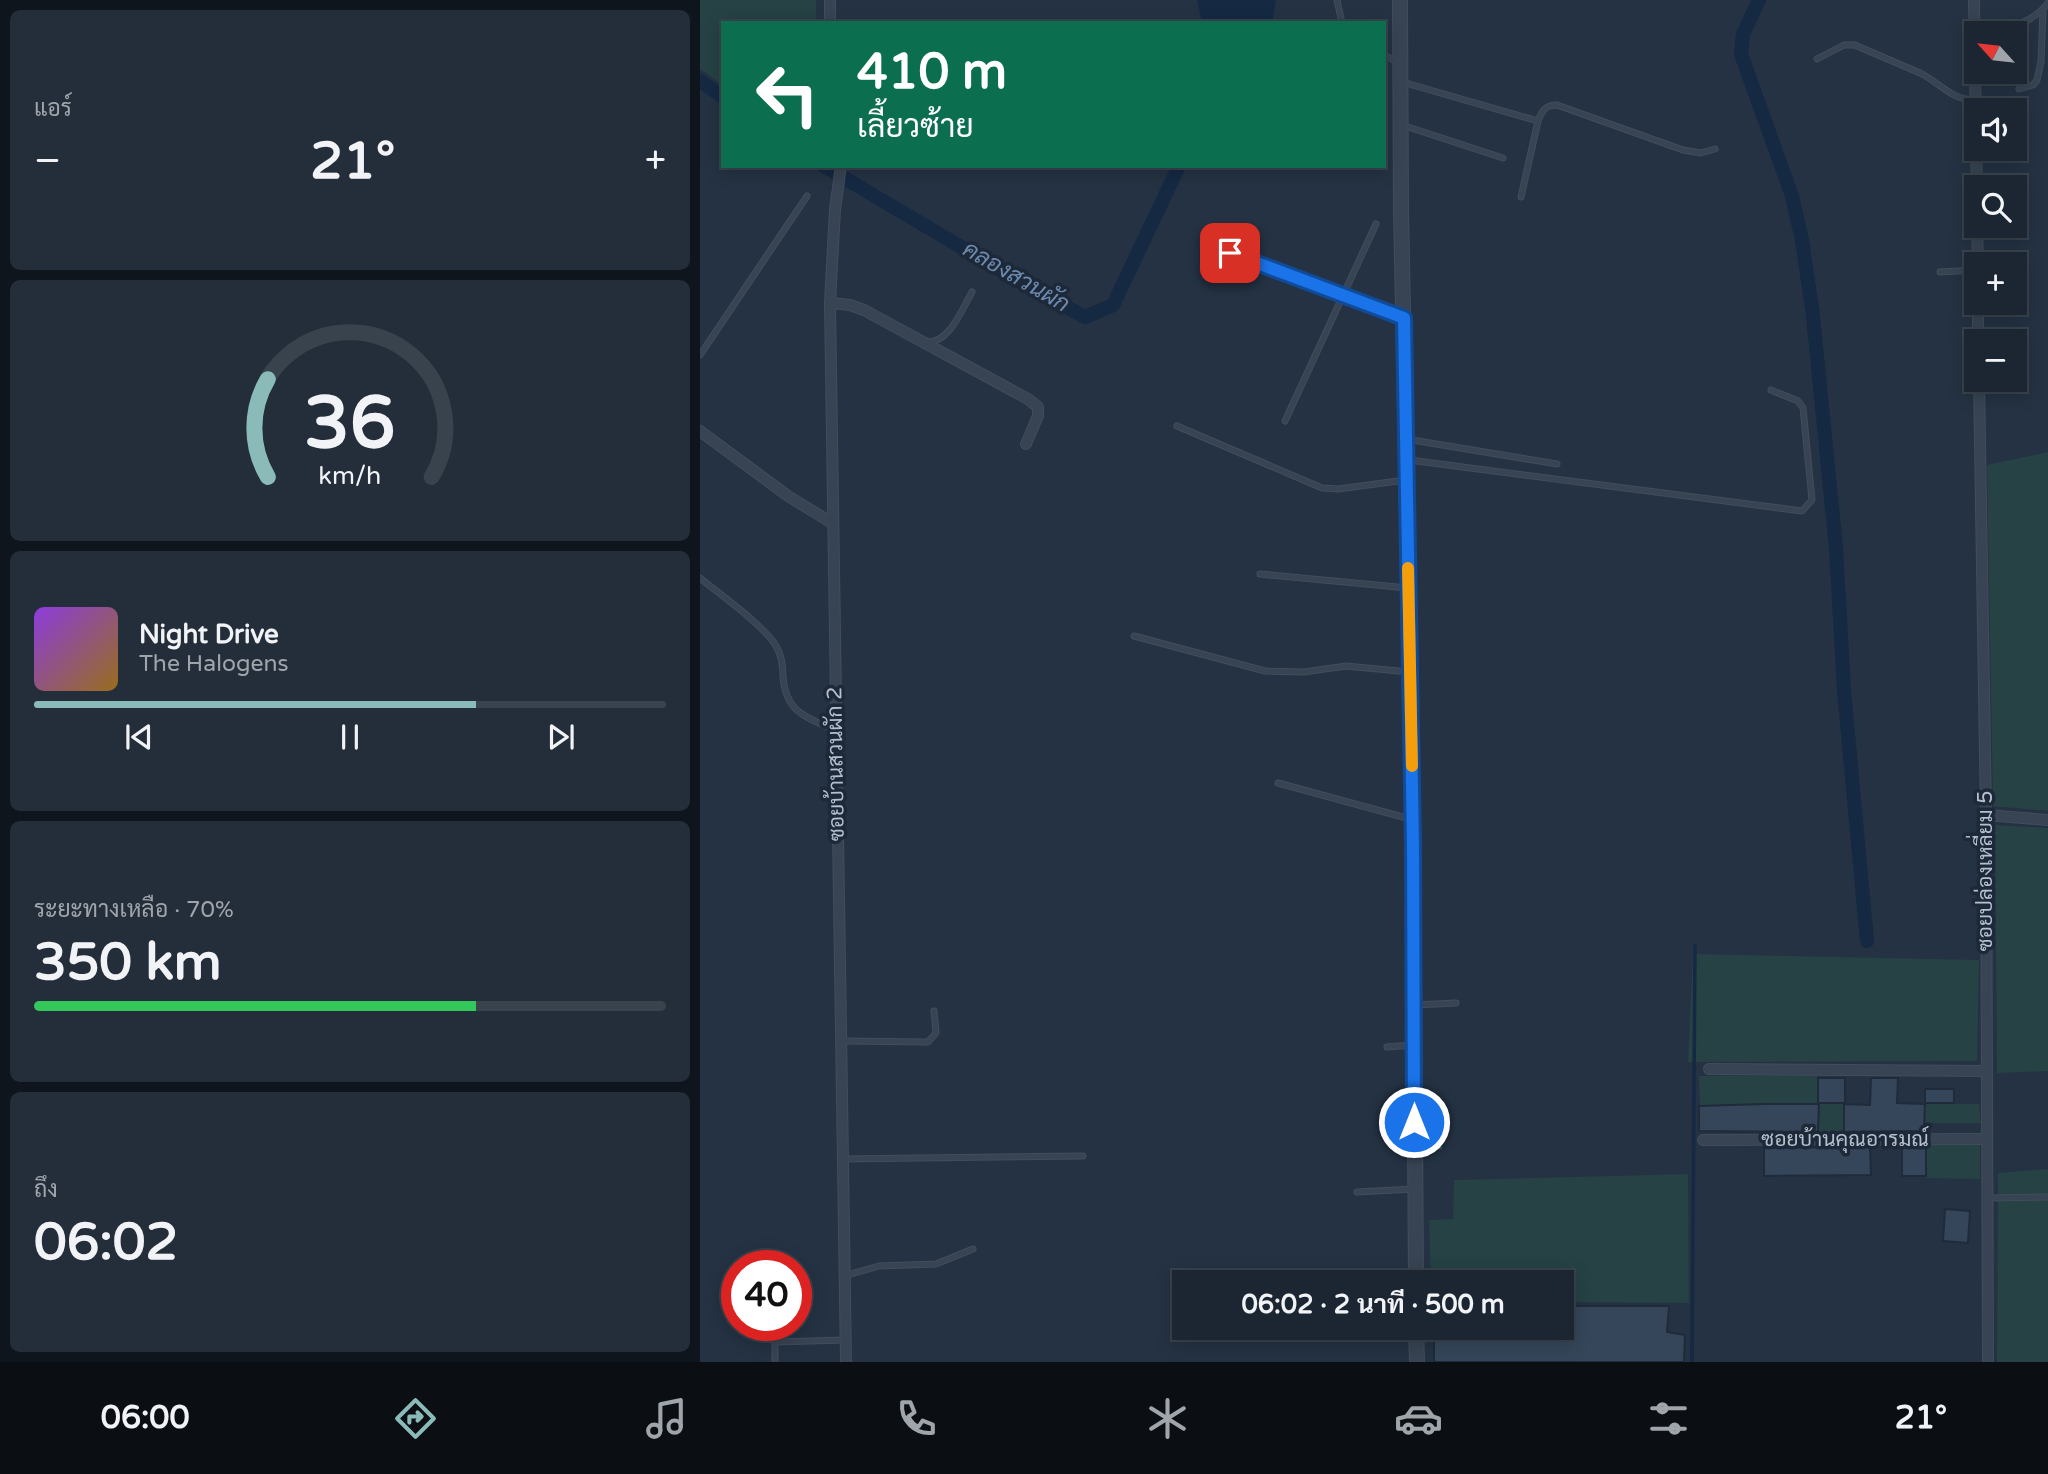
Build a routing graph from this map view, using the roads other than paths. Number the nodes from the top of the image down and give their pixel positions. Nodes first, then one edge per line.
1 (830, 0) edge
2 (1337, 0) edge
3 (1400, 0) edge
4 (1974, 0) edge
5 (2048, 3) edge
6 (2043, 10) junction
7 (830, 21) edge
8 (1342, 21) edge
9 (1977, 21) edge
10 (2026, 21) edge
11 (1386, 56) edge
12 (1817, 59) dead end
13 (1401, 64) junction
14 (1402, 82) junction
15 (2019, 89) dead end
16 (1964, 100) edge
17 (1538, 121) junction
18 (1402, 125) junction
19 (1715, 149) dead end
20 (1503, 158) dead end
21 (842, 169) edge
22 (807, 196) dead end
23 (1521, 197) dead end
24 (1376, 224) dead end
25 (1230, 253) dead end
26 (1964, 271) edge
27 (1940, 272) dead end
28 (972, 292) dead end
29 (1343, 296) junction
30 (830, 303) junction
31 (1404, 318) junction
32 (922, 341) junction
33 (700, 355) edge
34 (1771, 390) dead end
35 (1979, 392) edge
36 (1285, 421) dead end
37 (1177, 426) dead end
38 (700, 431) edge
39 (1406, 439) junction
40 (1026, 444) dead end
41 (1406, 460) junction
42 (1557, 464) dead end
43 (1406, 480) junction
44 (832, 523) junction
45 (1261, 574) dead end
46 (700, 578) edge
47 (1408, 588) junction
48 (1133, 636) dead end
49 (1409, 672) junction
50 (835, 730) junction
51 (1278, 783) dead end
52 (1986, 815) junction
53 (1413, 820) junction
54 (2048, 820) edge
55 (1456, 1003) dead end
56 (1415, 1005) junction
57 (934, 1011) dead end
58 (841, 1041) junction
59 (1414, 1045) junction
60 (1388, 1046) dead end
61 (1709, 1069) dead end
62 (1986, 1071) junction
63 (1987, 1139) junction
64 (1703, 1140) dead end
65 (1083, 1156) dead end
66 (842, 1159) junction
67 (1414, 1189) junction
68 (1357, 1192) dead end
69 (2048, 1197) edge
70 (1987, 1198) junction
71 (973, 1249) dead end
72 (1416, 1270) edge
73 (844, 1276) junction
74 (846, 1340) junction
75 (1416, 1340) edge
76 (775, 1362) edge
77 (846, 1362) edge
78 (1417, 1362) edge
79 (1988, 1362) edge

1 - 7 street
2 - 8 lane
3 - 13 street
4 - 9 street
5 - 6 lane
6 - 10 lane
6 - 15 lane
11 - 13 lane
12 - 16 lane
13 - 14 street
14 - 17 lane
14 - 18 street
17 - 19 lane
17 - 23 lane
18 - 20 lane
18 - 31 street
21 - 30 street, ซอยบ้านสวนผัก 2
22 - 33 lane
24 - 29 lane
25 - 29 lane
26 - 27 lane
28 - 32 lane
29 - 31 lane
29 - 36 lane
30 - 32 street
30 - 44 street, ซอยบ้านสวนผัก 2
31 - 39 street
32 - 40 street
34 - 41 lane
35 - 52 street, ซอยปล่องเหลี่ยม 5
37 - 43 lane
38 - 44 street
39 - 41 street
39 - 42 lane
41 - 43 street
43 - 47 street
44 - 50 street, ซอยบ้านสวนผัก 2
45 - 47 lane
46 - 50 lane
47 - 49 street
48 - 49 lane
49 - 53 street
50 - 58 street, ซอยบ้านสวนผัก 2
51 - 53 lane
52 - 54 street
52 - 62 street, ซอยปล่องเหลี่ยม 5
53 - 56 street
55 - 56 lane
56 - 59 street
57 - 58 lane
58 - 66 street, ซอยบ้านสวนผัก 2
59 - 60 lane
59 - 67 street
61 - 62 street
62 - 63 street, ซอยปล่องเหลี่ยม 5
63 - 64 street, ซอยบ้านคุณอารมณ์
63 - 70 street, ซอยปล่องเหลี่ยม 5
65 - 66 lane
66 - 73 street, ซอยบ้านสวนผัก 2
67 - 68 lane
67 - 72 street
69 - 70 lane
70 - 79 street, ซอยปล่องเหลี่ยม 5
71 - 73 lane
73 - 74 street, ซอยบ้านสวนผัก 2
74 - 76 lane
74 - 77 street, ซอยบ้านสวนผัก 2
75 - 78 street

